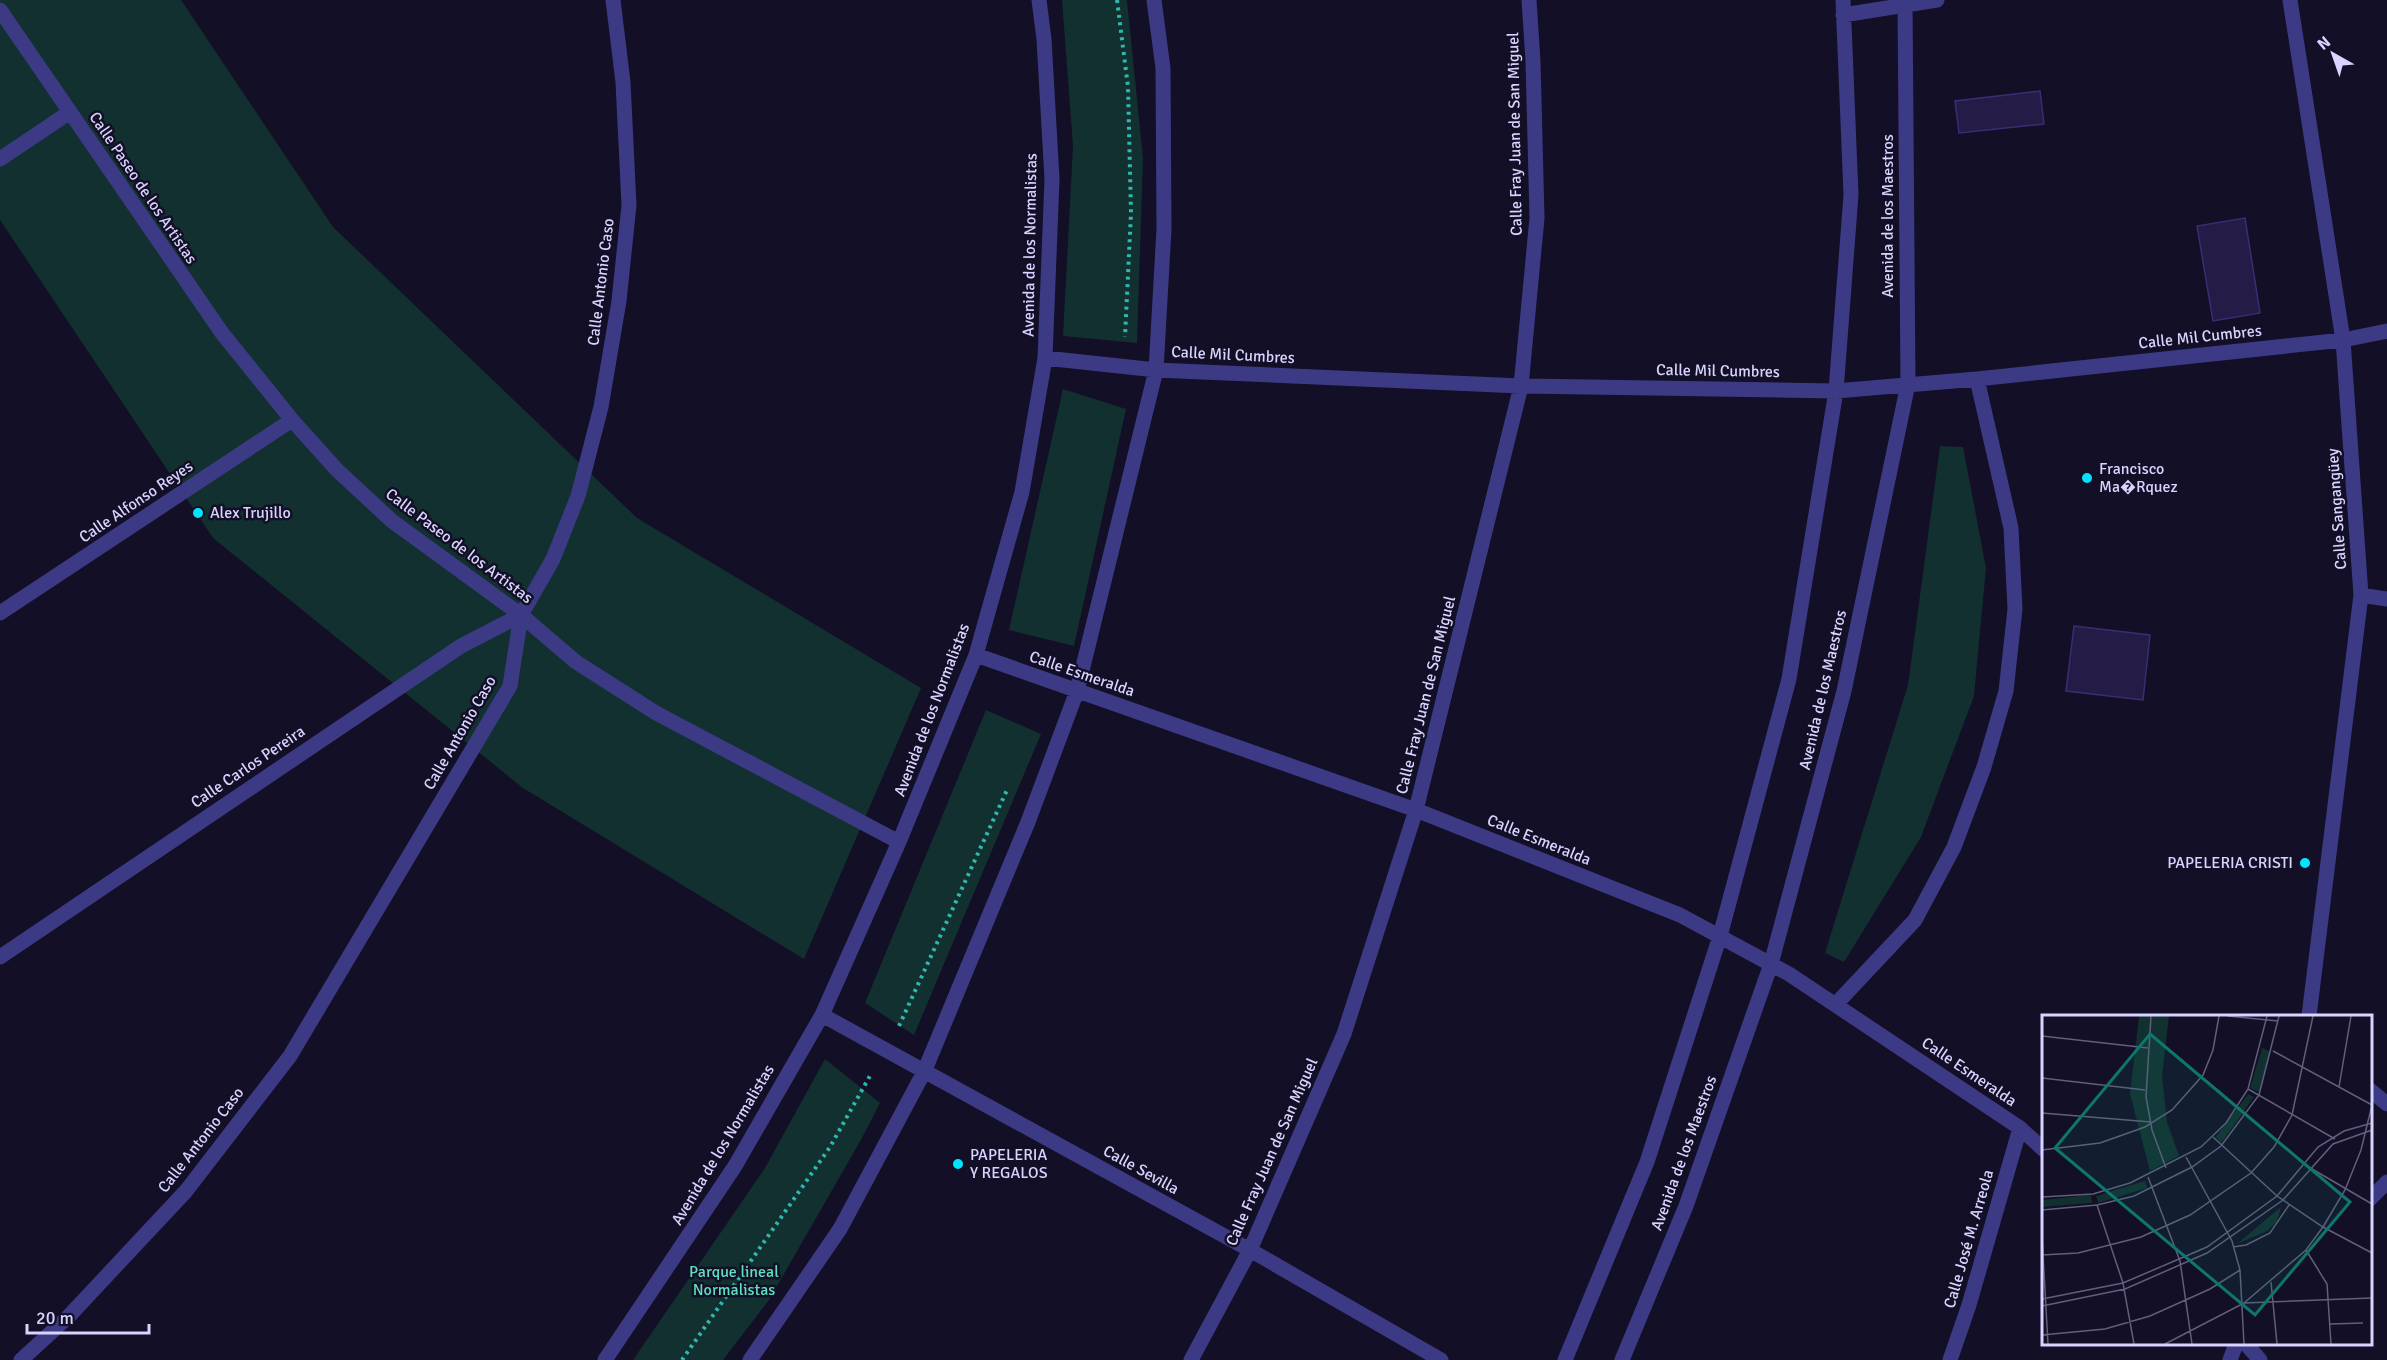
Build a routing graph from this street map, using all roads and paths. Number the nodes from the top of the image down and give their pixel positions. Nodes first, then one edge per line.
1 (613, 0) edge
2 (1039, 0) edge
3 (1117, 0) edge
4 (1154, 0) edge
5 (1529, 0) edge
6 (1937, 0) edge
7 (2290, 0) edge
8 (1905, 2) edge
9 (1843, 7) edge
10 (0, 10) edge
11 (70, 112) junction
12 (0, 159) edge
13 (2387, 331) edge
14 (2343, 340) junction
15 (1045, 358) junction
16 (1121, 366) junction
17 (1156, 370) junction
18 (1977, 379) junction
19 (1908, 384) junction
20 (1521, 386) junction
21 (1836, 391) junction
22 (292, 420) junction
23 (2361, 595) junction
24 (2387, 599) edge
25 (0, 613) edge
26 (521, 615) junction
27 (976, 655) junction
28 (1077, 691) junction
29 (1008, 786) dead end
30 (1416, 810) junction
31 (899, 842) junction
32 (1720, 936) junction
33 (0, 957) edge
34 (1771, 964) junction
35 (1836, 1004) junction
36 (822, 1015) junction
37 (2309, 1015) edge
38 (885, 1050) junction
39 (924, 1072) junction
40 (2372, 1091) edge
41 (2387, 1104) edge
42 (2020, 1128) junction
43 (2042, 1149) edge
44 (2387, 1182) edge
45 (2372, 1197) edge
46 (1250, 1250) junction
47 (2236, 1345) edge
48 (2247, 1345) edge
49 (21, 1360) edge
50 (605, 1360) edge
51 (682, 1360) edge
52 (750, 1360) edge
53 (1191, 1360) edge
54 (1441, 1360) edge
55 (1565, 1360) edge
56 (1622, 1360) edge
57 (1950, 1360) edge
58 (2230, 1360) edge
59 (2260, 1360) edge

1 - 26 street, Calle Antonio Caso
2 - 15 street, Avenida de los Normalistas
3 - 16 path
4 - 17 street
5 - 20 street, Calle Fray Juan de San Miguel
6 - 8 street
7 - 14 street, Calle Sangangüey
8 - 9 street
8 - 19 street, Avenida de los Maestros
9 - 21 street, Avenida de los Maestros
10 - 11 street, Calle Paseo de los Artistas
11 - 12 street
11 - 22 street, Calle Paseo de los Artistas
13 - 14 street, Calle Mil Cumbres
14 - 18 street, Calle Mil Cumbres
14 - 23 street, Calle Sangangüey
15 - 16 street, Calle Mil Cumbres
15 - 27 street, Avenida de los Normalistas
16 - 17 street, Calle Mil Cumbres
17 - 20 street, Calle Mil Cumbres
17 - 28 street
18 - 19 street, Calle Mil Cumbres
18 - 35 street
19 - 21 street, Calle Mil Cumbres
19 - 34 street, Avenida de los Maestros
20 - 21 street, Calle Mil Cumbres
20 - 30 street, Calle Fray Juan de San Miguel
21 - 32 street, Avenida de los Maestros
22 - 25 street, Calle Alfonso Reyes
22 - 26 street, Calle Paseo de los Artistas
23 - 24 street
23 - 37 street, Calle Sangangüey
26 - 31 street, Calle Paseo de los Artistas
26 - 33 street, Calle Carlos Pereira
26 - 49 street, Calle Antonio Caso
27 - 28 street, Calle Esmeralda
27 - 31 street, Avenida de los Normalistas
28 - 30 street, Calle Esmeralda
28 - 39 street
29 - 38 path
30 - 32 street, Calle Esmeralda
30 - 46 street, Calle Fray Juan de San Miguel
31 - 36 street, Avenida de los Normalistas
32 - 34 street, Calle Esmeralda
32 - 55 street, Avenida de los Maestros
34 - 35 street, Calle Esmeralda
34 - 56 street, Avenida de los Maestros
35 - 42 street, Calle Esmeralda
36 - 38 street, Calle Sevilla
36 - 50 street, Avenida de los Normalistas
38 - 39 street, Calle Sevilla
38 - 51 path
39 - 46 street, Calle Sevilla
39 - 52 street
40 - 41 street
42 - 43 street, Calle Esmeralda
42 - 57 street, Calle José M. Arreola
44 - 45 street
46 - 53 street, Calle Fray Juan de San Miguel
46 - 54 street, Calle Sevilla
47 - 58 street
48 - 59 street

